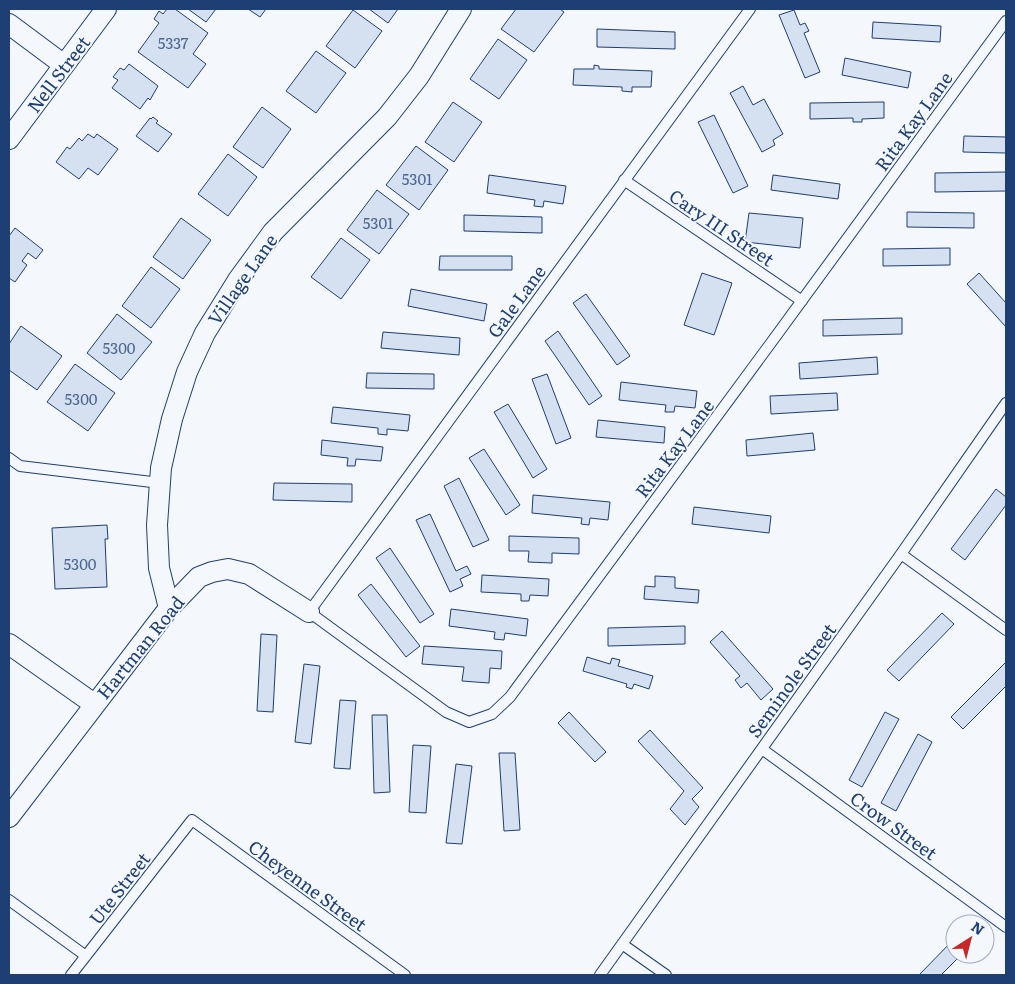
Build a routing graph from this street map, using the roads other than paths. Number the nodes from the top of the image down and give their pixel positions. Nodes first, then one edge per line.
1 (106, 9) edge
2 (461, 9) edge
3 (750, 9) edge
4 (1006, 21) edge
5 (9, 24) edge
6 (64, 66) junction
7 (9, 139) edge
8 (624, 180) junction
9 (802, 301) junction
10 (1006, 403) edge
11 (9, 458) edge
12 (160, 483) junction
13 (901, 554) junction
14 (169, 608) junction
15 (308, 612) junction
16 (1006, 630) edge
17 (9, 644) edge
18 (94, 704) junction
19 (762, 749) junction
20 (9, 817) edge
21 (192, 820) joint
22 (9, 900) edge
23 (1006, 927) edge
24 (622, 944) junction
25 (86, 956) junction
26 (71, 975) edge
27 (405, 975) edge
28 (600, 975) edge
29 (666, 975) edge

1 - 6 street, Nell Street
2 - 12 street, Village Lane
3 - 8 lane, Gale Lane
4 - 9 lane, Rita Kay Lane
5 - 6 street
6 - 7 street, Nell Street
8 - 9 lane, Cary III Street
8 - 15 lane, Gale Lane
9 - 15 lane, Rita Kay Lane
10 - 13 lane, Seminole Street
11 - 12 lane
12 - 14 street, Village Lane
13 - 16 lane
13 - 19 lane, Seminole Street
14 - 15 street, Hartman Road
14 - 18 street, Hartman Road
17 - 18 street
18 - 20 street, Hartman Road
19 - 23 lane, Crow Street
19 - 24 lane, Seminole Street
21 - 25 lane, Ute Street
21 - 27 lane, Cheyenne Street
22 - 25 lane
24 - 28 lane, Seminole Street
24 - 29 lane
25 - 26 lane, Ute Street

